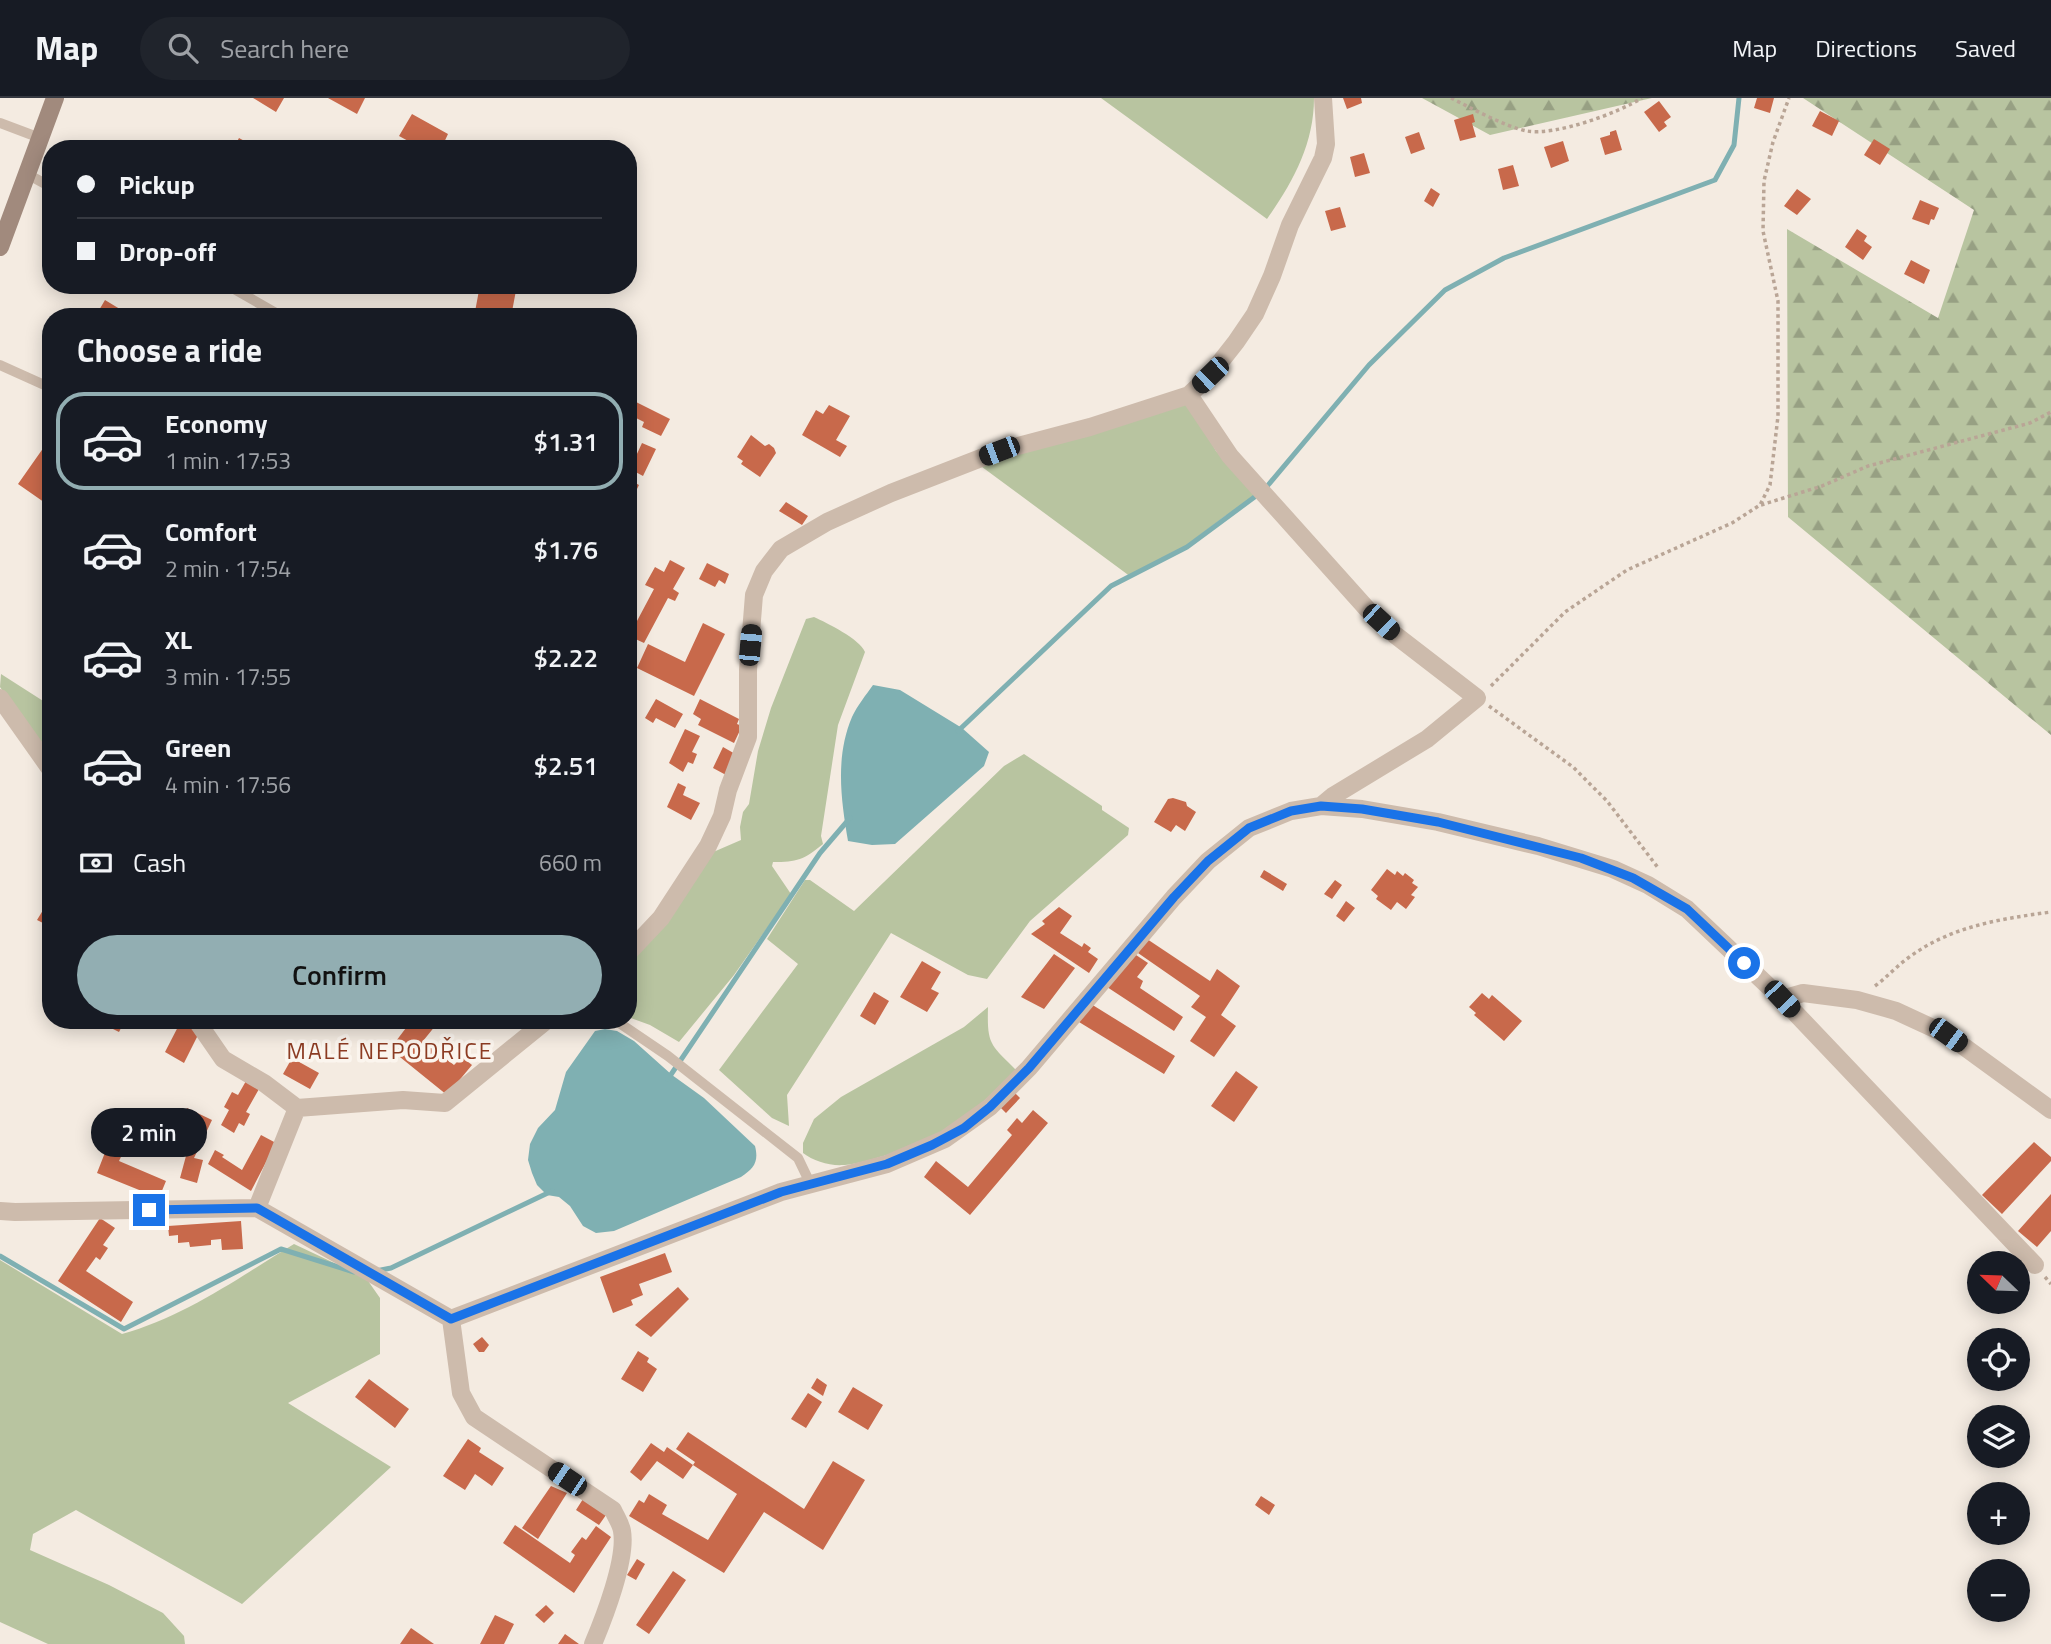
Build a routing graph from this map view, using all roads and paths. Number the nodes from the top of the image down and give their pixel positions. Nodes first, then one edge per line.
1 (55, 98) edge
2 (1323, 98) edge
3 (1451, 98) edge
4 (1643, 98) edge
5 (1788, 98) edge
6 (0, 123) edge
7 (40, 138) junction
8 (27, 174) junction
9 (42, 182) edge
10 (0, 247) edge
11 (243, 294) edge
12 (267, 308) edge
13 (0, 365) edge
14 (42, 384) edge
15 (1189, 395) junction
16 (2051, 412) edge
17 (1760, 505) junction
18 (0, 698) edge
19 (1477, 698) junction
20 (42, 757) edge
21 (1321, 806) junction
22 (1660, 871) dead end
23 (2051, 912) edge
24 (637, 943) edge
25 (1782, 999) junction
26 (1857, 1000) junction
27 (202, 1029) edge
28 (536, 1029) edge
29 (628, 1029) edge
30 (297, 1108) junction
31 (2051, 1110) edge
32 (810, 1183) junction
33 (257, 1208) junction
34 (0, 1211) edge
35 (2035, 1265) dead end
36 (451, 1319) junction
37 (593, 1644) edge

1 - 7 main road
2 - 15 street
3 - 4 path
5 - 17 path
6 - 7 lane
7 - 8 main road
8 - 9 lane
8 - 10 main road
11 - 12 lane
13 - 14 lane
15 - 19 street
15 - 24 street
16 - 17 path
17 - 19 path
18 - 20 street
19 - 21 street
19 - 22 path
21 - 25 street
21 - 32 street
23 - 26 path
25 - 26 street
25 - 35 street
26 - 31 street
27 - 30 street
28 - 30 street
29 - 32 lane
30 - 33 street
32 - 36 street
33 - 34 street
33 - 36 street
36 - 37 street

